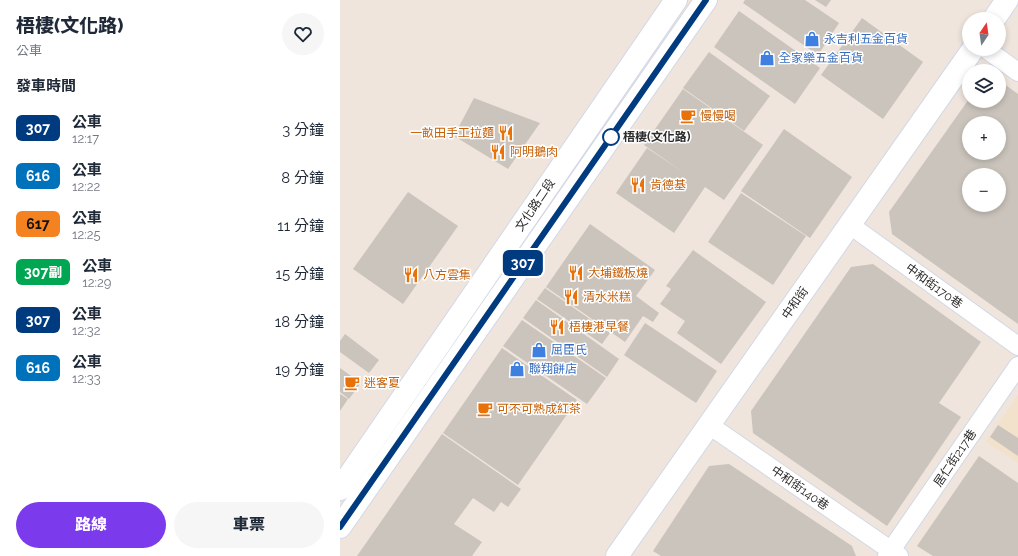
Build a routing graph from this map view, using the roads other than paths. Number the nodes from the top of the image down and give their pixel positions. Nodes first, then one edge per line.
1 (676, 0) edge
2 (706, 0) edge
3 (1007, 0) edge
4 (999, 12) edge
5 (968, 56) edge
6 (996, 56) edge
7 (1018, 72) edge
8 (850, 225) junction
9 (1018, 346) edge
10 (1018, 366) edge
11 (709, 425) junction
12 (340, 489) edge
13 (340, 526) edge
14 (893, 554) edge
15 (617, 556) edge

1 - 12 street, 文化路二段
2 - 13 street, 文化路二段
3 - 4 street
5 - 8 street, 中和街
6 - 7 street
8 - 9 street, 中和街170巷
8 - 11 street, 中和街
10 - 14 street, 居仁街217巷
11 - 14 street, 中和街140巷
11 - 15 street, 中和街

